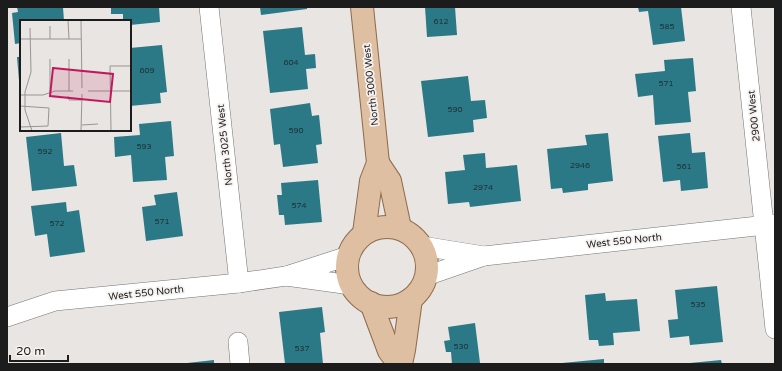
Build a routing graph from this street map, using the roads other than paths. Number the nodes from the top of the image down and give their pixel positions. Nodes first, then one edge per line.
1 (208, 7) edge
2 (362, 7) edge
3 (741, 7) edge
4 (378, 163) junction
5 (770, 224) edge
6 (400, 228) junction
7 (364, 233) junction
8 (422, 246) junction
9 (348, 256) junction
10 (484, 256) junction
11 (286, 276) junction
12 (426, 276) junction
13 (239, 283) junction
14 (351, 285) junction
15 (411, 299) junction
16 (371, 303) junction
17 (7, 317) edge
18 (775, 329) edge
19 (238, 342) dead end
20 (240, 364) edge
21 (400, 364) edge

1 - 13 street, North 3025 West
2 - 4 main road, North 3000 West
3 - 5 street, 2900 West
4 - 6 main road, North 3000 West
4 - 7 main road, North 3000 West
5 - 10 street, West 550 North
5 - 18 street
6 - 7 main road
6 - 8 main road
7 - 9 main road
8 - 10 street, West 550 North
8 - 12 main road
9 - 11 street, West 550 North
9 - 14 main road
10 - 12 street, West 550 North
11 - 13 street, West 550 North
11 - 14 street, West 550 North
12 - 15 main road
13 - 17 street, West 550 North
14 - 16 main road
15 - 16 main road
15 - 21 main road
16 - 21 main road
19 - 20 street

